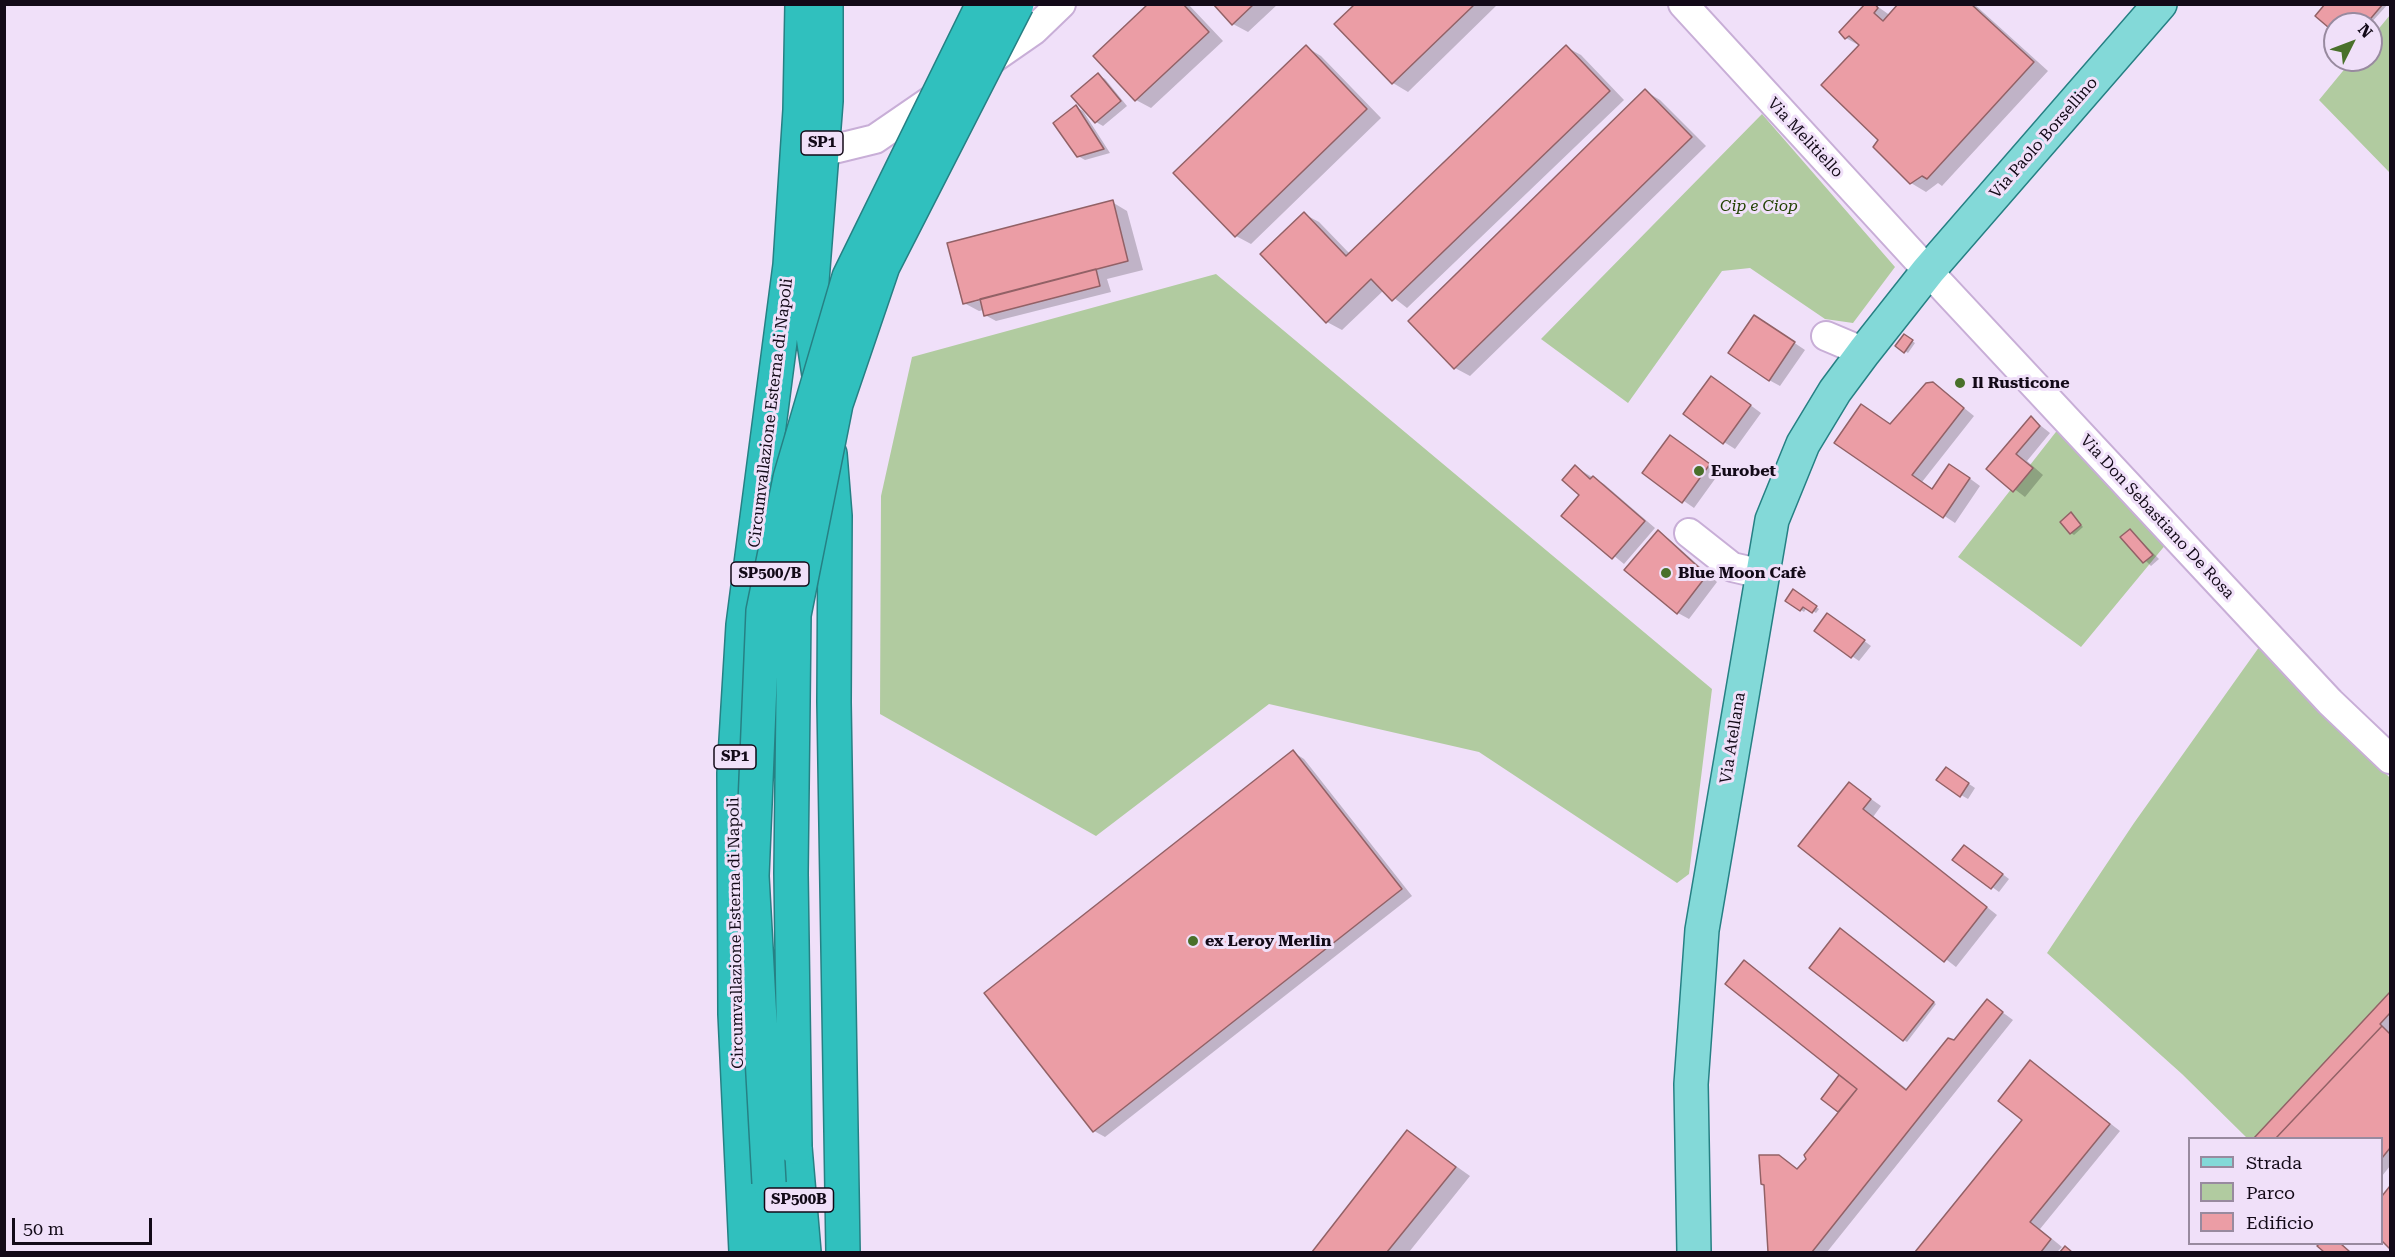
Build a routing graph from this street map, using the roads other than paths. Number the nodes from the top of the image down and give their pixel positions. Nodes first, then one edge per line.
1 (801, 4) edge
2 (826, 4) edge
3 (983, 4) edge
4 (1017, 4) edge
5 (1061, 4) edge
6 (1683, 4) edge
7 (2160, 4) edge
8 (822, 152) junction
9 (1928, 271) junction
10 (1826, 336) dead end
11 (1864, 352) junction
12 (1689, 533) dead end
13 (1762, 573) junction
14 (2391, 759) edge
15 (795, 1147) joint
16 (770, 1183) joint
17 (746, 1252) edge
18 (776, 1252) edge
19 (804, 1252) edge
20 (843, 1252) edge
21 (1694, 1252) edge

1 - 17 highway, Circumvallazione Esterna di Napoli / SP1
2 - 8 highway, Circumvallazione Esterna di Napoli / SP1
3 - 16 highway, SP500/B, bridge
4 - 15 highway, SP500/B, bridge
5 - 8 street
6 - 9 street, Via Melitiello
7 - 9 main road, Via Paolo Borsellino
8 - 20 highway, Circumvallazione Esterna di Napoli / SP1
9 - 11 main road, Via Atellana
9 - 14 street, Via Don Sebastiano De Rosa
10 - 11 street
11 - 13 main road, Via Atellana
12 - 13 street
13 - 21 main road, Via Atellana
15 - 19 highway, SP500B
16 - 18 highway, SP500B

